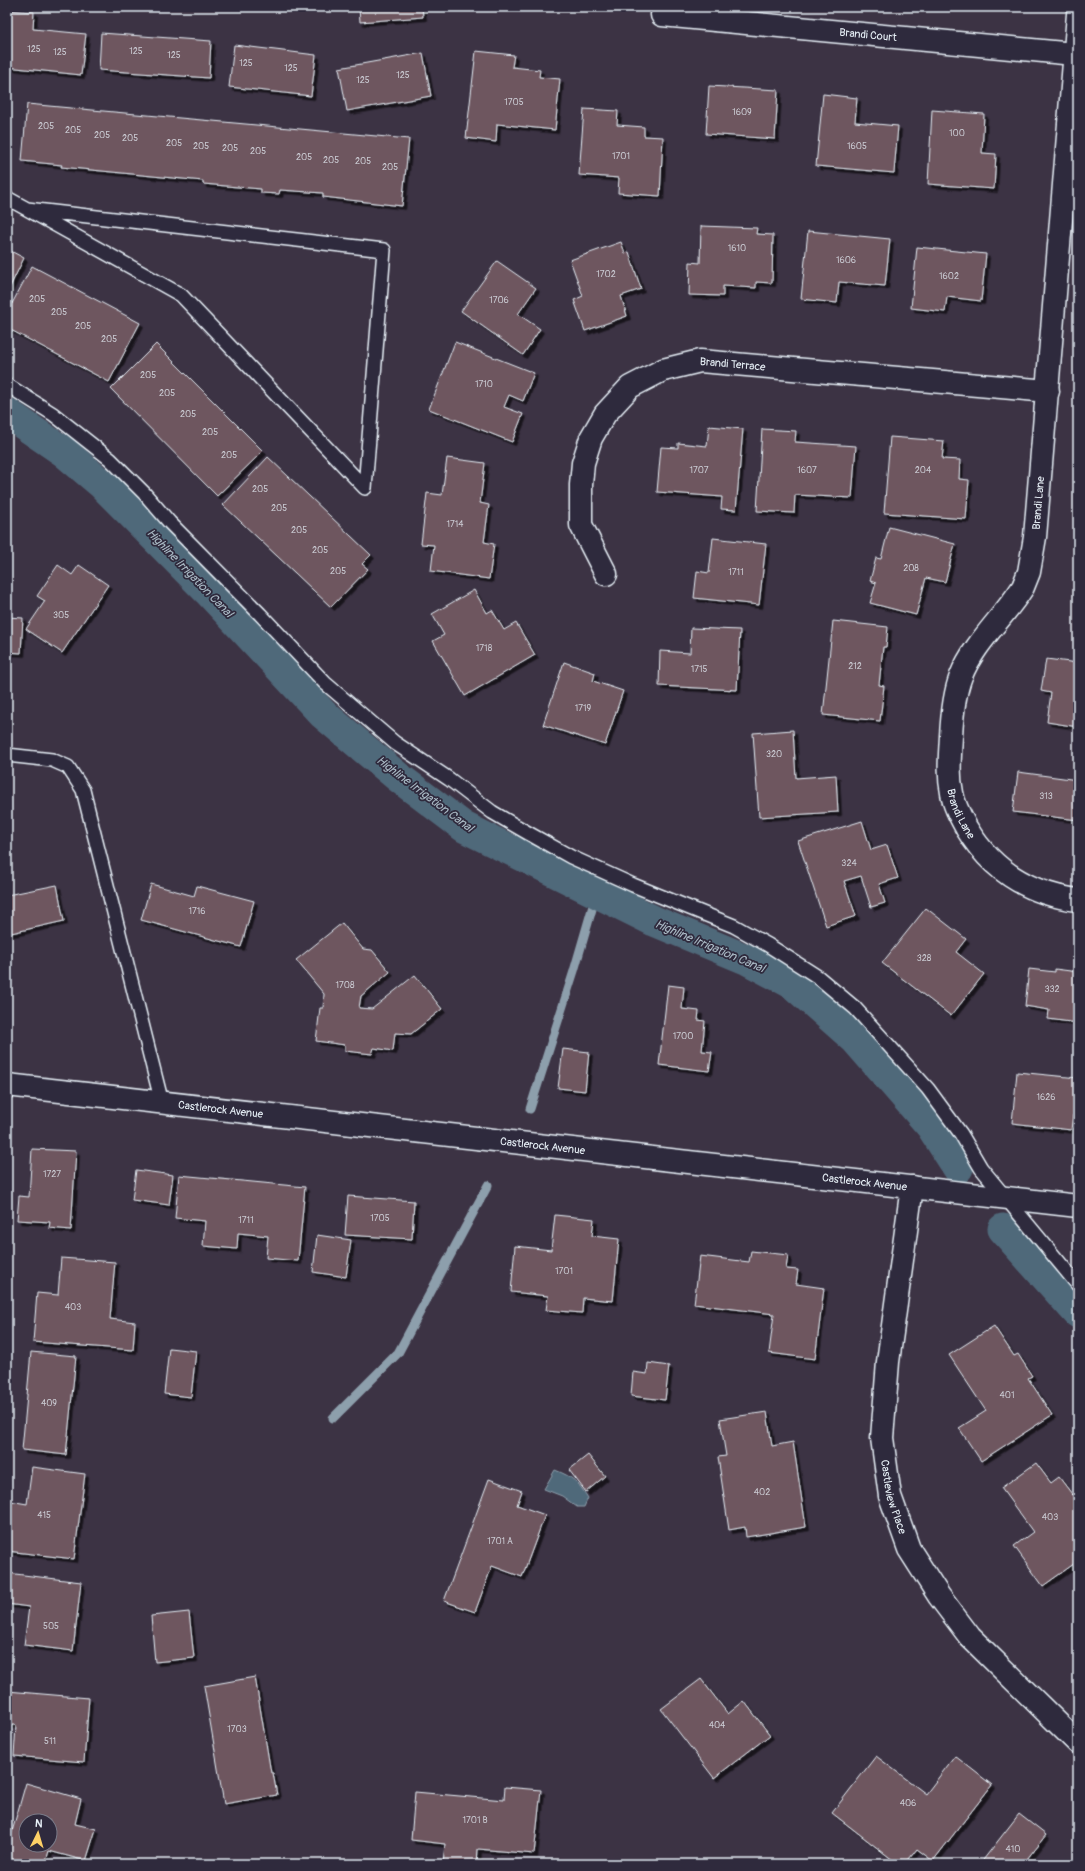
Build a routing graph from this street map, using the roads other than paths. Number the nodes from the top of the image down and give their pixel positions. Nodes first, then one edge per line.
1 (1078, 14) edge
2 (662, 15) dead end
3 (1074, 54) junction
4 (7, 198) edge
5 (27, 209) junction
6 (7, 385) edge
7 (1048, 391) junction
8 (606, 574) dead end
9 (7, 755) edge
10 (1078, 900) edge
11 (7, 1085) edge
12 (162, 1103) junction
13 (912, 1187) junction
14 (1007, 1198) junction
15 (1078, 1206) edge
16 (1078, 1285) edge
17 (1078, 1744) edge

1 - 3 street, Brandi Lane
2 - 3 street, Brandi Court
3 - 7 street, Brandi Lane
4 - 5 lane
5 - 5 lane
6 - 14 lane
7 - 8 street, Brandi Terrace
7 - 10 street, Brandi Lane
9 - 12 lane
11 - 12 street, Castlerock Avenue
12 - 13 street, Castlerock Avenue
13 - 14 street, Castlerock Avenue
13 - 17 street, Castleview Place
14 - 15 street, Castlerock Avenue
14 - 16 lane

